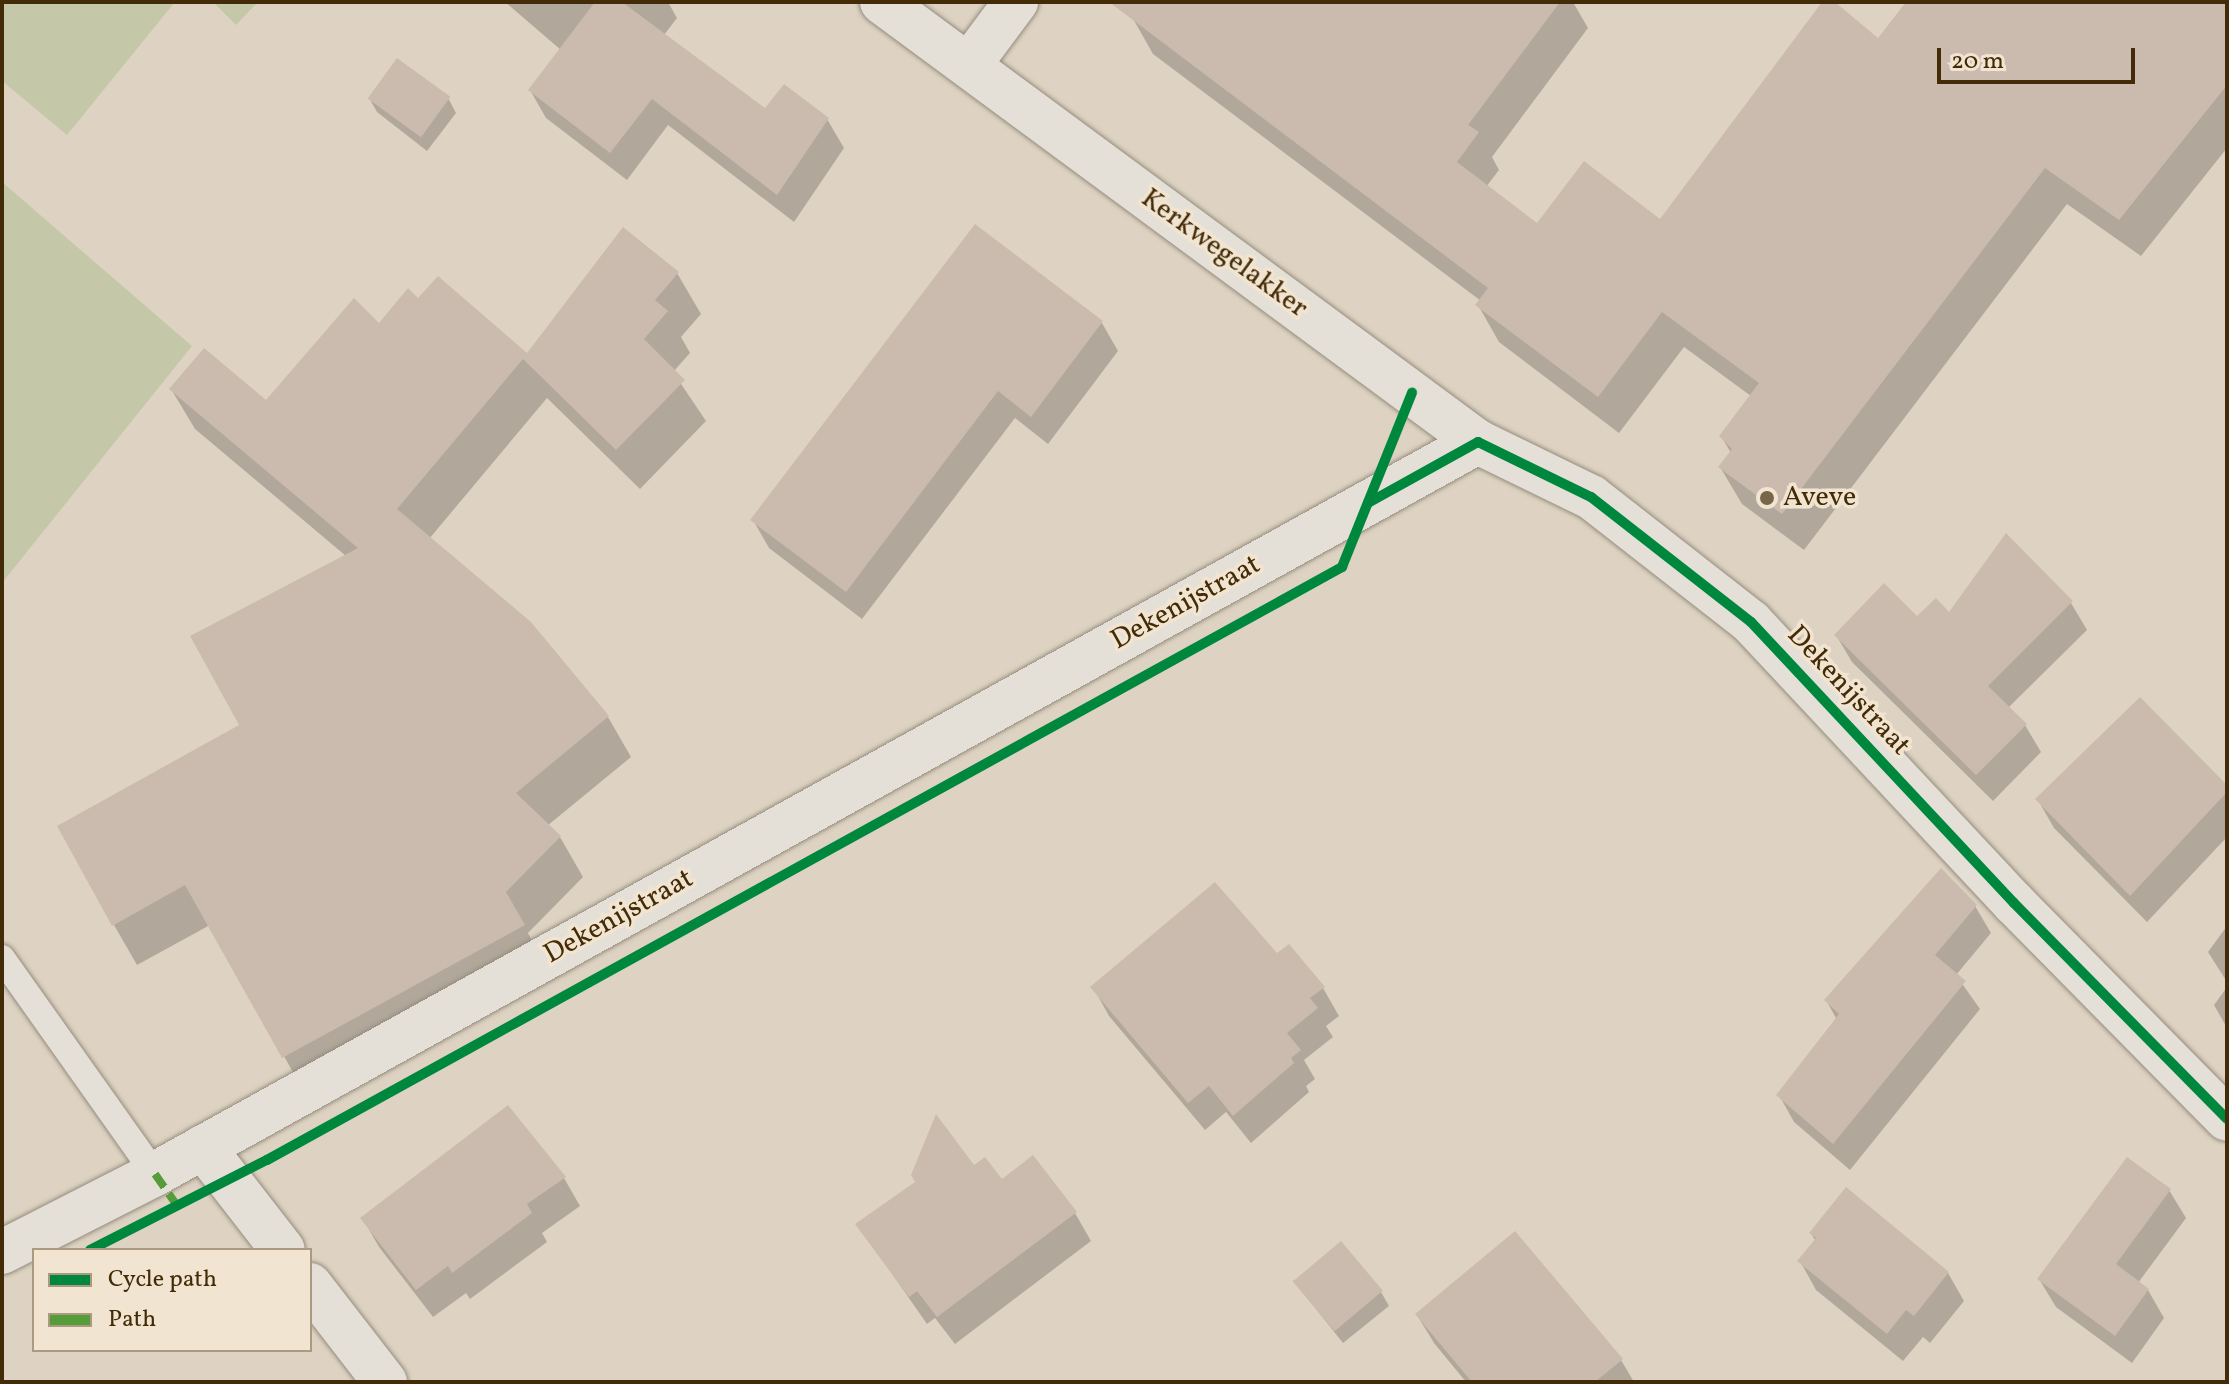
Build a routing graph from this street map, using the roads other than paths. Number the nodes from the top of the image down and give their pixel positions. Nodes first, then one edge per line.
1 (882, 2) edge
2 (1016, 2) edge
3 (969, 65) junction
4 (1478, 442) junction
5 (2, 958) edge
6 (2227, 1119) edge
7 (203, 1147) junction
8 (155, 1174) junction
9 (281, 1248) edge
10 (2, 1252) edge
11 (312, 1288) edge
12 (385, 1382) edge

1 - 3 street, Kerkwegelakker
2 - 3 street
3 - 4 street, Kerkwegelakker
4 - 6 street, Dekenijstraat
4 - 7 street, Dekenijstraat
5 - 8 lane
7 - 8 street, Dekenijstraat
7 - 9 street
8 - 10 street, Dekenijstraat
11 - 12 street

